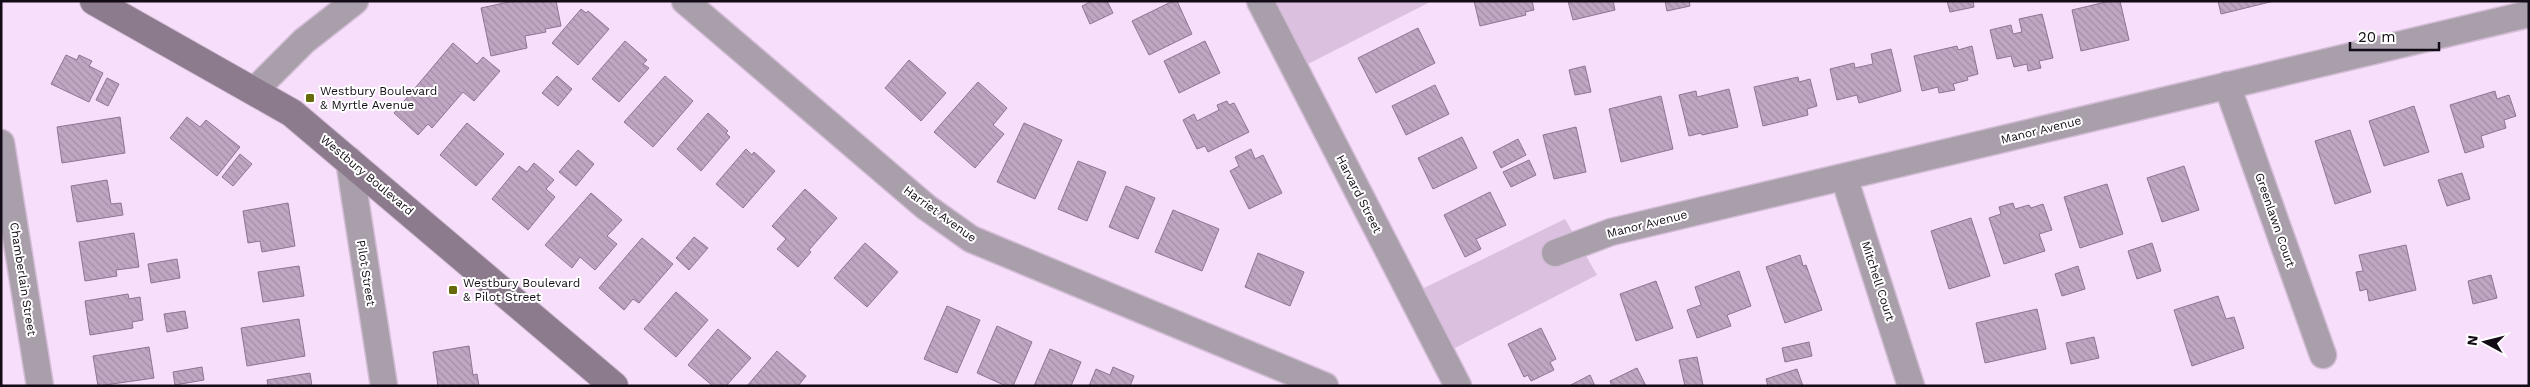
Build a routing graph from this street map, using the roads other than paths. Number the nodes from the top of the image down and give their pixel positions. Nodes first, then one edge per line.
1 (94, 1) edge
2 (355, 1) edge
3 (685, 1) edge
4 (1260, 1) edge
5 (2529, 14) edge
6 (2227, 84) junction
7 (254, 91) junction
8 (1, 143) edge
9 (349, 160) junction
10 (1844, 177) junction
11 (1555, 253) dead end
12 (2323, 355) dead end
13 (40, 386) edge
14 (384, 386) edge
15 (614, 386) edge
16 (1325, 386) edge
17 (1458, 386) edge
18 (1912, 386) edge

1 - 7 street, Westbury Boulevard
2 - 7 street
3 - 16 street, Harriet Avenue
4 - 17 street, Harvard Street
5 - 6 street, Manor Avenue
6 - 10 street, Manor Avenue
6 - 12 street, Greenlawn Court
7 - 9 street, Westbury Boulevard
8 - 13 street, Chamberlain Street
9 - 14 street, Pilot Street
9 - 15 street, Westbury Boulevard
10 - 11 street, Manor Avenue
10 - 18 street, Mitchell Court

